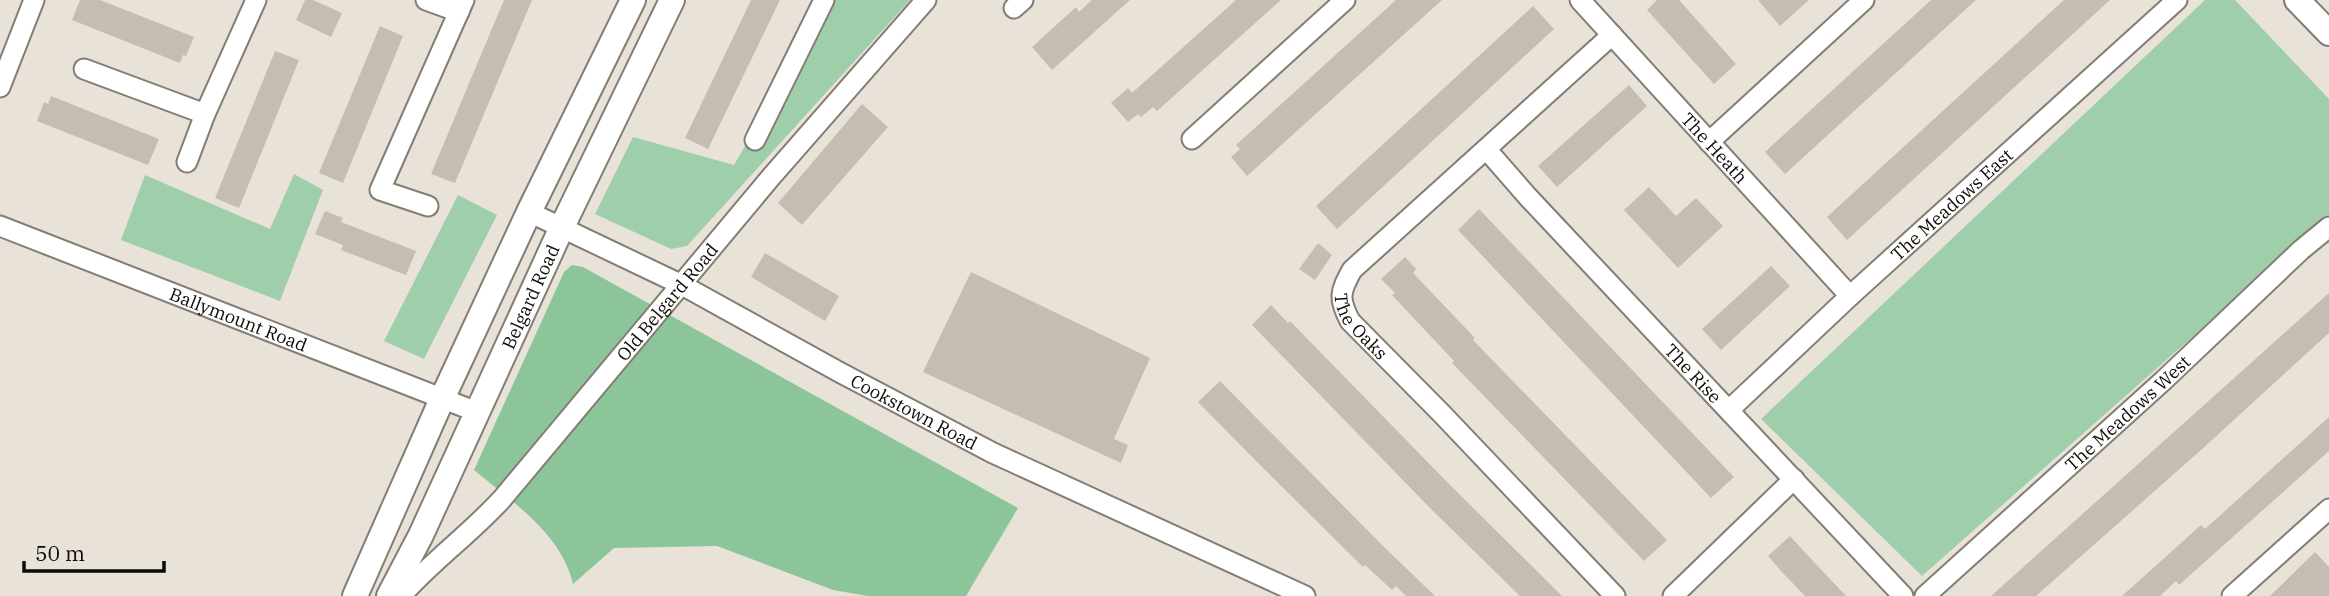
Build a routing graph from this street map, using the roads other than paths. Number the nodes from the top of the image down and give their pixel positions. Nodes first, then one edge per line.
1 (34, 0) edge
2 (257, 0) edge
3 (426, 0) edge
4 (633, 0) edge
5 (672, 0) edge
6 (824, 0) edge
7 (926, 0) edge
8 (1345, 0) edge
9 (1580, 0) edge
10 (1863, 0) edge
11 (2177, 0) edge
12 (2297, 0) edge
13 (462, 6) edge
14 (2329, 33) edge
15 (1612, 35) junction
16 (84, 69) dead end
17 (0, 87) edge
18 (205, 114) junction
19 (1192, 139) dead end
20 (755, 140) dead end
21 (1709, 142) junction
22 (1486, 150) junction
23 (187, 162) dead end
24 (428, 206) dead end
25 (529, 212) junction
26 (0, 226) edge
27 (562, 227) junction
28 (2329, 227) edge
29 (682, 285) junction
30 (1850, 296) junction
31 (442, 399) junction
32 (1729, 410) junction
33 (477, 412) junction
34 (1794, 479) junction
35 (2329, 509) edge
36 (355, 596) edge
37 (389, 596) edge
38 (401, 596) edge
39 (1305, 596) edge
40 (1615, 596) edge
41 (1673, 596) edge
42 (1903, 596) edge
43 (1924, 596) edge
44 (2232, 596) edge

1 - 17 street
2 - 18 street
3 - 13 street
4 - 25 main road, Belgard Road
5 - 27 main road, Belgard Road
6 - 20 street
7 - 29 street, Old Belgard Road
8 - 19 street
9 - 15 street, The Heath
10 - 21 street
11 - 30 street, The Meadows East
12 - 14 main road
13 - 24 street
15 - 21 street, The Heath
15 - 22 street, The Oaks
16 - 18 street
18 - 23 street
21 - 30 street, The Heath
22 - 32 street, The Rise
22 - 40 street, The Oaks
25 - 27 street, Cookstown Road
25 - 31 main road, Belgard Road
26 - 31 street, Ballymount Road
27 - 29 street, Cookstown Road
27 - 33 main road, Belgard Road
28 - 43 street, The Meadows West
29 - 38 street, Old Belgard Road
29 - 39 street, Cookstown Road
30 - 32 street, The Meadows East
31 - 33 street, Ballymount Road
31 - 36 main road, Belgard Road
32 - 34 street, The Rise
33 - 37 main road, Belgard Road
34 - 41 street
34 - 42 street, The Rise
35 - 44 street

